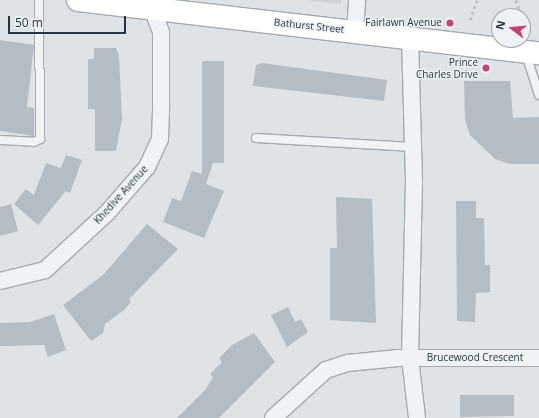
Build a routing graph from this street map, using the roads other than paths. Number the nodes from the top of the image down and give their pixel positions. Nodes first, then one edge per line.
1 (39, 0) edge
2 (78, 0) edge
3 (357, 0) edge
4 (150, 4) edge
5 (355, 31) junction
6 (410, 38) junction
7 (532, 52) edge
8 (539, 95) edge
9 (256, 138) dead end
10 (0, 140) edge
11 (413, 147) junction
12 (0, 281) edge
13 (410, 358) junction
14 (539, 358) edge
15 (273, 418) edge
16 (417, 418) edge

1 - 10 lane
2 - 4 main road, Bathurst Street
3 - 5 street
4 - 5 main road, Bathurst Street
4 - 12 street, Khedive Avenue
5 - 6 main road, Bathurst Street
6 - 7 main road, Bathurst Street
6 - 11 street
7 - 8 lane
9 - 11 lane
11 - 13 street
13 - 14 street, Brucewood Crescent
13 - 15 street, Brucewood Crescent
13 - 16 street

